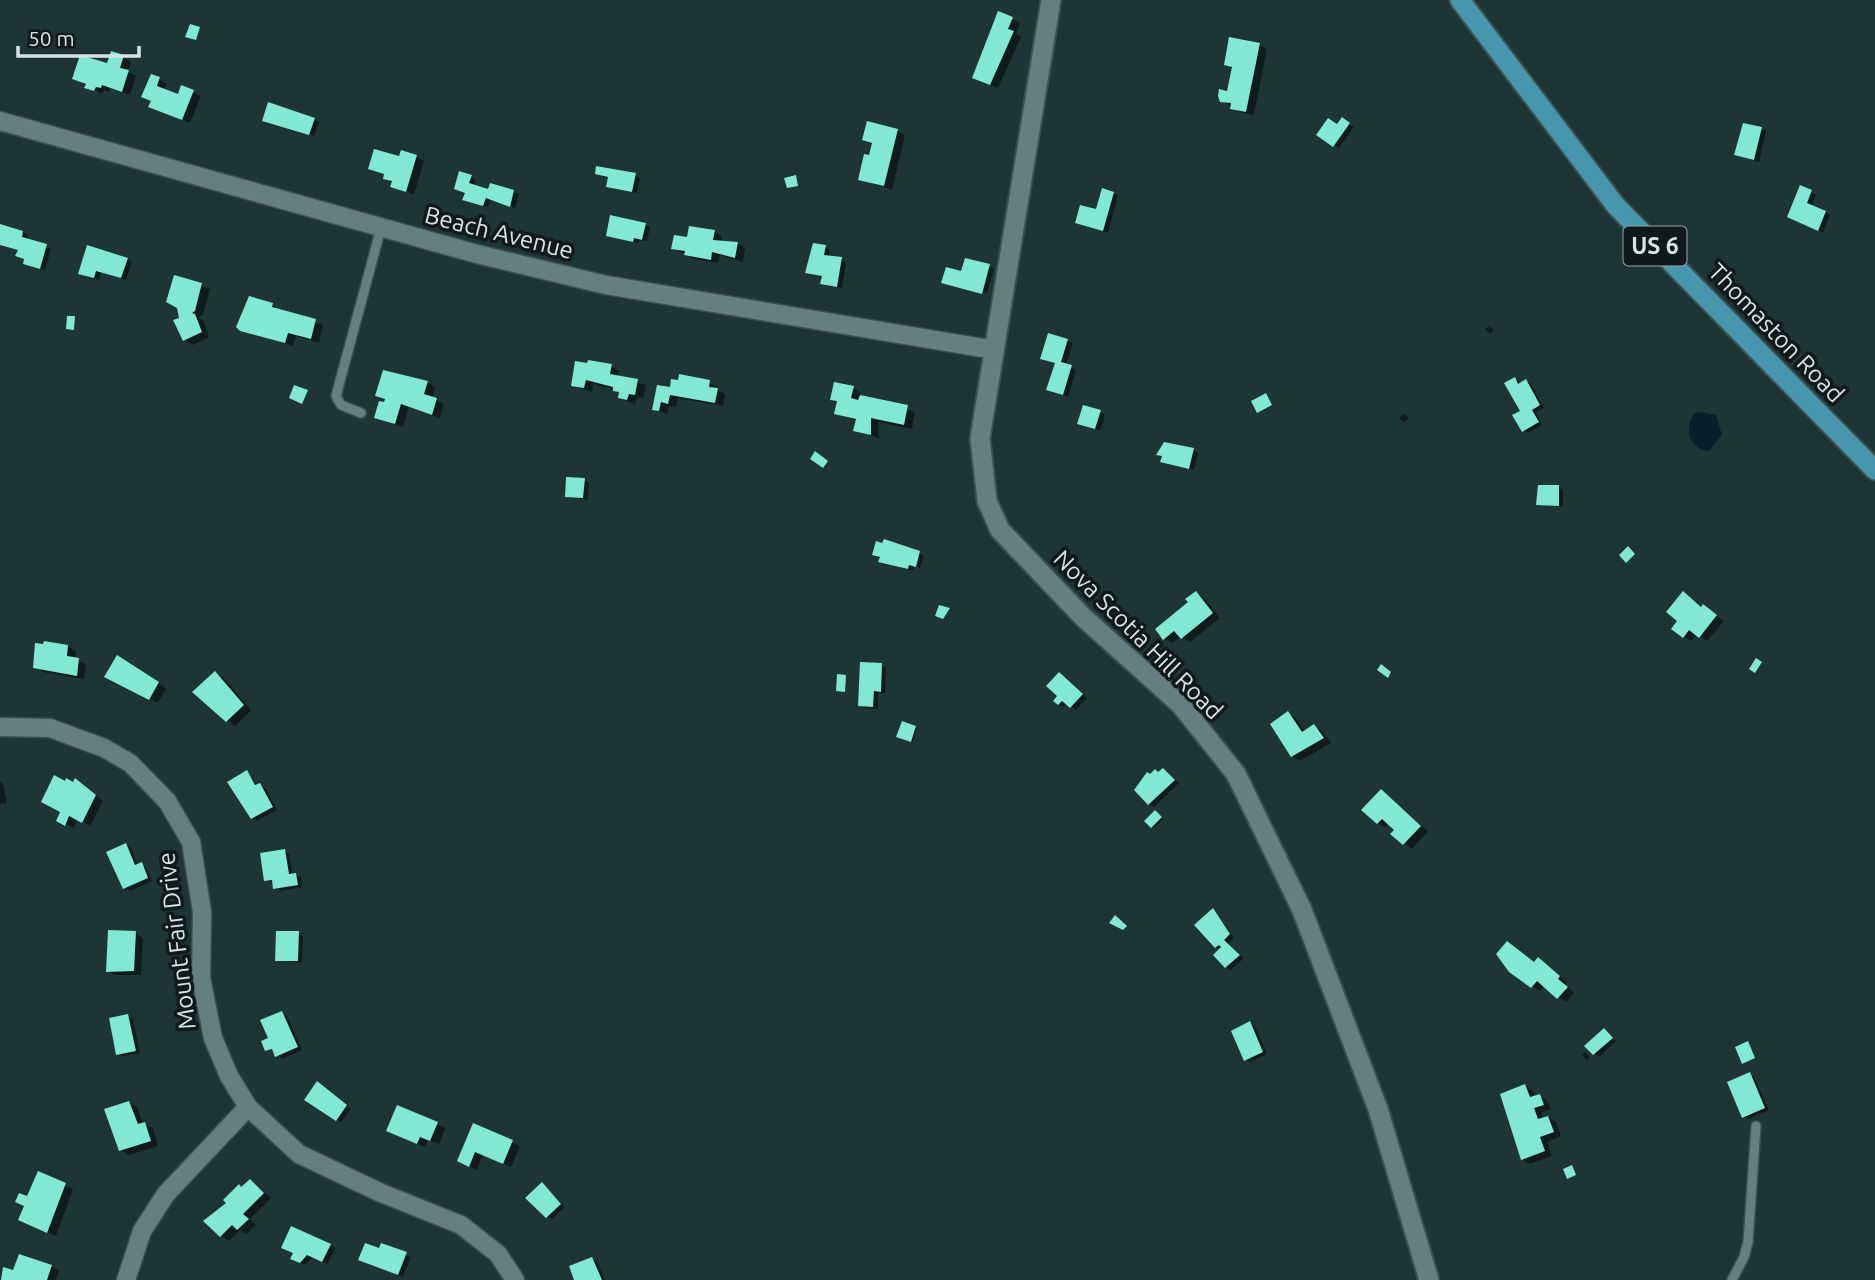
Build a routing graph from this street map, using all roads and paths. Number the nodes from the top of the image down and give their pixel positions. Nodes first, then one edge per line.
1 (1051, 0) edge
2 (1460, 0) edge
3 (0, 121) edge
4 (381, 228) junction
5 (995, 350) junction
6 (361, 413) dead end
7 (1875, 470) edge
8 (0, 727) edge
9 (248, 1107) junction
10 (1756, 1126) dead end
11 (125, 1280) edge
12 (515, 1280) edge
13 (1429, 1280) edge
14 (1732, 1280) edge

1 - 5 street, Nova Scotia Hill Road
2 - 7 main road, Thomaston Road / US 6
3 - 4 street, Beach Avenue
4 - 5 street, Beach Avenue
4 - 6 lane
5 - 13 street, Nova Scotia Hill Road
8 - 9 street, Mount Fair Drive
9 - 11 street
9 - 12 street, Mount Fair Drive
10 - 14 lane

